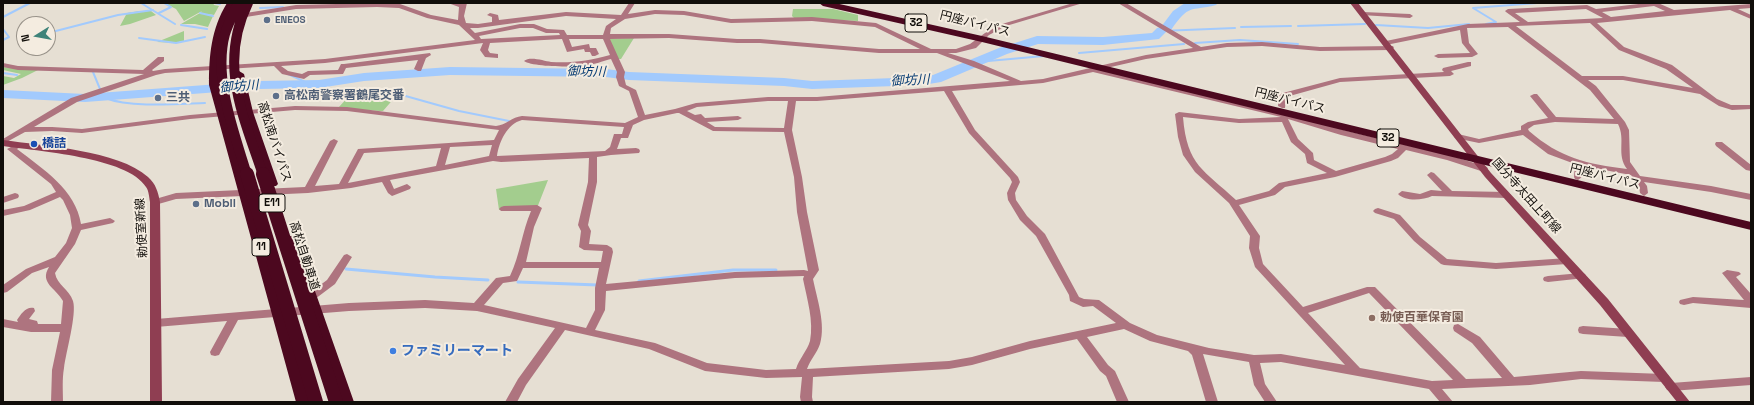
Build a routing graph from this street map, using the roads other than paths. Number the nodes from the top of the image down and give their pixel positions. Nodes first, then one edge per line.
1 (231, 3) edge
2 (238, 3) edge
3 (252, 3) edge
4 (451, 3) edge
5 (632, 3) edge
6 (823, 3) edge
7 (848, 3) edge
8 (1057, 3) edge
9 (1080, 3) edge
10 (1121, 3) edge
11 (1354, 3) edge
12 (463, 4) edge
13 (402, 5) edge
14 (1584, 5) edge
15 (1751, 6) edge
16 (1064, 8) junction
17 (1731, 8) junction
18 (247, 9) edge
19 (1594, 11) junction
20 (1673, 12) junction
21 (1363, 14) junction
22 (490, 15) dead end
23 (1410, 16) dead end
24 (623, 17) junction
25 (1751, 17) edge
26 (1610, 19) junction
27 (1592, 21) junction
28 (495, 23) junction
29 (462, 24) junction
30 (1527, 24) junction
31 (1510, 25) junction
32 (1463, 27) junction
33 (473, 34) junction
34 (984, 36) junction
35 (566, 37) junction
36 (606, 38) junction
37 (484, 41) junction
38 (1388, 45) junction
39 (1026, 46) junction
40 (430, 48) junction
41 (1198, 48) junction
42 (932, 51) junction
43 (595, 54) dead end
44 (495, 56) dead end
45 (613, 56) junction
46 (1438, 56) dead end
47 (423, 57) junction
48 (353, 58) junction
49 (161, 59) dead end
50 (528, 61) dead end
51 (1468, 64) dead end
52 (3, 65) edge
53 (277, 65) junction
54 (350, 65) junction
55 (1112, 65) junction
56 (238, 67) junction
57 (214, 68) junction
58 (1095, 68) junction
59 (418, 69) dead end
60 (145, 72) junction
61 (154, 73) junction
62 (1412, 76) junction
63 (1580, 78) junction
64 (1021, 84) junction
65 (947, 89) junction
66 (1704, 93) junction
67 (1534, 96) dead end
68 (792, 99) junction
69 (1282, 106) junction
70 (1751, 107) edge
71 (682, 109) junction
72 (248, 112) junction
73 (222, 114) junction
74 (642, 118) junction
75 (738, 118) dead end
76 (1553, 119) junction
77 (1621, 122) junction
78 (629, 124) junction
79 (504, 128) junction
80 (24, 130) junction
81 (788, 130) junction
82 (1525, 132) junction
83 (1458, 136) junction
84 (334, 141) dead end
85 (498, 142) junction
86 (1719, 144) dead end
87 (446, 145) junction
88 (8, 146) edge
89 (1402, 147) junction
90 (636, 151) dead end
91 (611, 152) junction
92 (594, 155) junction
93 (1473, 155) junction
94 (493, 158) junction
95 (1579, 162) junction
96 (440, 168) junction
97 (1751, 168) edge
98 (1484, 169) junction
99 (1335, 174) junction
100 (1432, 175) dead end
101 (1636, 176) junction
102 (1578, 177) junction
103 (385, 178) junction
104 (342, 186) junction
105 (407, 187) dead end
106 (308, 190) junction
107 (275, 192) junction
108 (246, 193) junction
109 (1644, 193) junction
110 (61, 194) junction
111 (1402, 194) dead end
112 (1450, 194) junction
113 (1507, 195) junction
114 (15, 196) dead end
115 (1751, 197) edge
116 (3, 200) edge
117 (155, 202) junction
118 (1234, 204) junction
119 (504, 209) dead end
120 (1378, 211) dead end
121 (3, 214) edge
122 (1751, 218) edge
123 (110, 221) dead end
124 (1751, 226) edge
125 (77, 228) junction
126 (348, 257) dead end
127 (59, 259) junction
128 (1567, 261) junction
129 (520, 265) junction
130 (605, 265) junction
131 (1736, 274) dead end
132 (811, 275) junction
133 (1581, 276) junction
134 (1548, 279) dead end
135 (601, 286) junction
136 (3, 290) edge
137 (1684, 302) dead end
138 (1751, 303) edge
139 (313, 304) junction
140 (477, 307) junction
141 (30, 310) dead end
142 (1302, 311) junction
143 (279, 313) junction
144 (234, 318) junction
145 (3, 323) edge
146 (156, 323) junction
147 (66, 326) junction
148 (562, 326) junction
149 (1127, 326) junction
150 (1458, 328) dead end
151 (1583, 330) dead end
152 (589, 332) junction
153 (1628, 333) junction
154 (1079, 334) junction
155 (1192, 348) junction
156 (215, 352) dead end
157 (1254, 358) junction
158 (1356, 370) junction
159 (805, 373) junction
160 (1664, 378) junction
161 (1512, 381) junction
162 (1751, 381) edge
163 (1463, 383) junction
164 (1432, 385) junction
165 (1671, 386) junction
166 (57, 402) edge
167 (156, 402) edge
168 (304, 402) edge
169 (316, 402) edge
170 (336, 402) edge
171 (346, 402) edge
172 (511, 402) edge
173 (807, 402) edge
174 (1123, 402) edge
175 (1212, 402) edge
176 (1271, 402) edge
177 (1447, 402) edge
178 (1684, 402) edge

1 - 57 highway, 11
2 - 169 highway, E11, bridge
3 - 18 highway, 高松南バイパス
4 - 12 street
5 - 24 street
6 - 34 highway, 円座バイパス / 32
7 - 34 highway, 円座バイパス / 32
8 - 16 street
9 - 16 street
10 - 41 street
11 - 21 main road, 国分寺太田上町線
12 - 29 street
13 - 18 street
13 - 29 street
14 - 19 street
14 - 30 street
15 - 17 street
16 - 34 street
17 - 20 street
17 - 25 street
18 - 56 highway, 高松南バイパス
18 - 170 highway, 高松自動車道 / E11, bridge
19 - 20 street
19 - 26 street
20 - 26 street
21 - 23 street
21 - 38 main road, 国分寺太田上町線
22 - 28 street
24 - 28 street
24 - 36 street
24 - 42 street
26 - 27 street
27 - 30 street
27 - 66 street
28 - 29 street
29 - 33 street
30 - 31 street
31 - 32 street
31 - 63 street
32 - 38 street
32 - 46 street
33 - 35 street
33 - 37 street
34 - 39 highway, 円座バイパス / 32
34 - 39 highway, 円座バイパス / 32
34 - 42 street
35 - 36 street
35 - 37 street
35 - 43 street
36 - 42 street
36 - 45 street
37 - 40 street
37 - 44 street
38 - 41 street
38 - 62 main road, 国分寺太田上町線
39 - 55 highway, 円座バイパス / 32
39 - 58 highway, 円座バイパス / 32
40 - 47 street
40 - 48 street
41 - 55 street
42 - 64 street
45 - 50 street
45 - 74 street
47 - 54 street
47 - 59 street
48 - 53 street
48 - 54 street
49 - 60 street
51 - 62 street
52 - 60 street
53 - 54 street
53 - 56 street
55 - 58 street
55 - 69 highway, 円座バイパス / 32
56 - 57 street
56 - 72 highway, 高松南バイパス
57 - 61 street
57 - 73 highway, 11
58 - 64 street
58 - 89 street
58 - 93 highway, 円座バイパス / 32
60 - 61 street
61 - 80 street
62 - 69 street
62 - 83 main road, 国分寺太田上町線
63 - 66 street
63 - 77 street
64 - 65 street
65 - 68 street
65 - 149 street
66 - 70 street
67 - 76 street
68 - 71 street
68 - 81 street
69 - 93 highway, 円座バイパス / 32
71 - 74 street
71 - 75 street
71 - 81 street
72 - 73 street
72 - 79 street
72 - 107 highway, 高松南バイパス
73 - 80 street
73 - 108 highway, 11
74 - 78 street
76 - 77 street
76 - 82 street
77 - 101 street
78 - 79 street
78 - 91 street
79 - 85 street
80 - 88 street
81 - 132 street
82 - 83 street
82 - 95 street
83 - 93 main road, 国分寺太田上町線
84 - 106 street
85 - 87 street
85 - 94 street
86 - 97 street
87 - 96 street
87 - 104 street
88 - 110 street
88 - 117 main road, 勅使室新線
89 - 98 street
89 - 99 street
90 - 91 street
91 - 92 street
92 - 94 street
92 - 130 street
93 - 98 main road, 国分寺太田上町線
93 - 102 highway, 円座バイパス / 32
93 - 124 highway, 円座バイパス / 32
94 - 96 street
95 - 101 street
95 - 102 street
96 - 103 street
98 - 113 main road, 国分寺太田上町線
99 - 118 street
99 - 118 street
100 - 112 street
101 - 109 street
101 - 115 street
102 - 109 highway, 円座バイパス / 32
103 - 104 street
103 - 105 street
104 - 106 street
106 - 107 street
107 - 108 street
107 - 139 highway, 高松南バイパス
108 - 117 street
108 - 143 highway, 11
109 - 122 highway, 円座バイパス / 32
110 - 121 street
110 - 125 street
111 - 112 street
112 - 113 street
113 - 128 main road, 国分寺太田上町線
114 - 116 street
117 - 146 main road, 勅使室新線
118 - 142 street
119 - 129 street
120 - 128 street
123 - 125 street
125 - 127 street
126 - 139 street
127 - 136 street
127 - 147 street
128 - 133 main road, 国分寺太田上町線
129 - 130 street
129 - 140 street
130 - 135 street
131 - 138 street
132 - 135 street
132 - 159 street
133 - 134 street
133 - 153 main road, 国分寺太田上町線
135 - 152 street
137 - 138 street
139 - 140 street
139 - 143 street
139 - 171 highway, 高松南バイパス
140 - 148 street
141 - 147 street
142 - 158 street
142 - 163 street
143 - 144 street
143 - 168 highway, 11
144 - 146 street
144 - 156 street
145 - 147 street
146 - 167 main road, 勅使室新線
147 - 166 street
148 - 152 street
148 - 172 street
149 - 154 street
149 - 155 street
150 - 161 street
151 - 153 street
152 - 159 street
153 - 160 main road, 国分寺太田上町線
154 - 159 street
154 - 174 street
155 - 157 street
155 - 175 street
157 - 158 street
157 - 176 street
158 - 164 street
159 - 173 street
160 - 161 street
160 - 165 main road, 国分寺太田上町線
161 - 163 street
162 - 165 street
163 - 164 street
164 - 177 street
165 - 178 main road, 国分寺太田上町線

